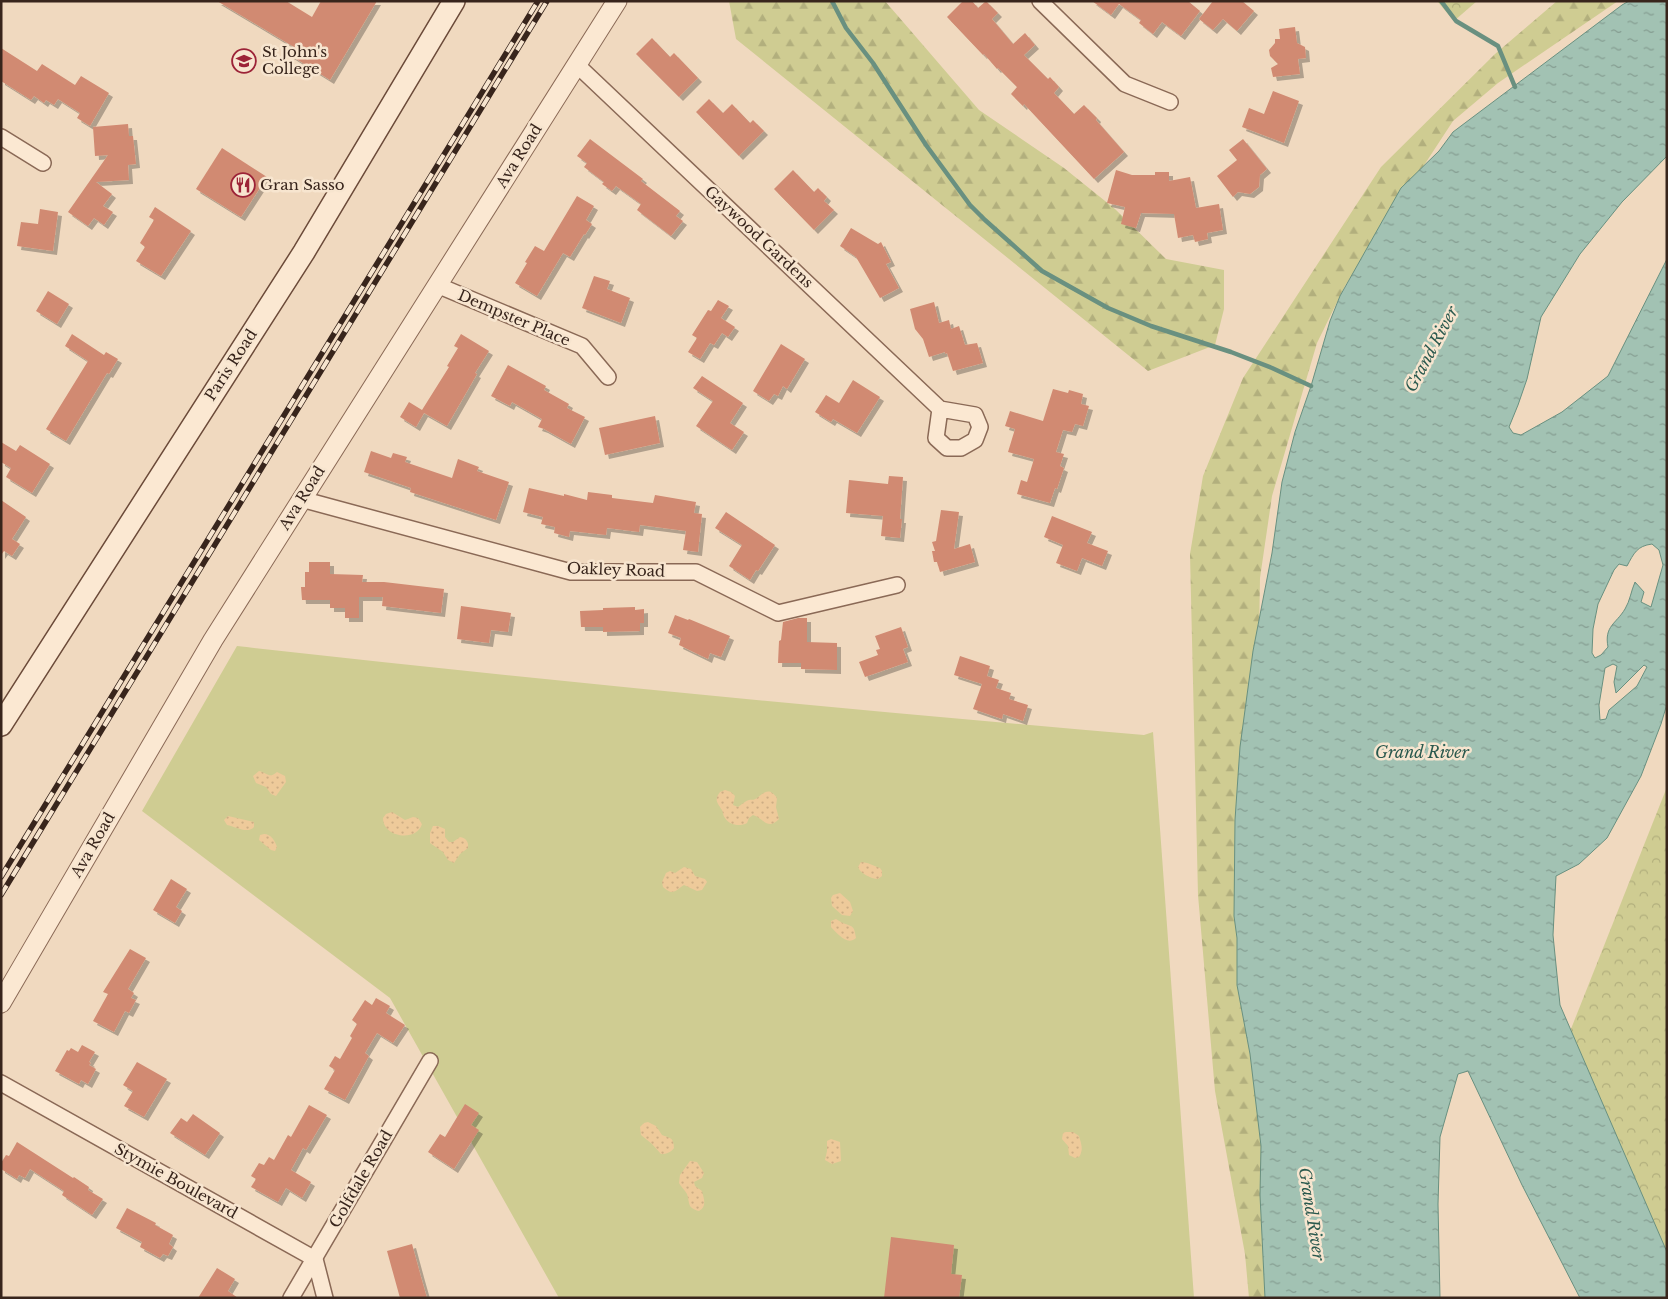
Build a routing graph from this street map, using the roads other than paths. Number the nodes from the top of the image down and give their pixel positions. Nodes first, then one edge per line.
1 (454, 1) edge
2 (617, 1) edge
3 (1040, 1) edge
4 (577, 65) junction
5 (1170, 102) dead end
6 (1, 137) edge
7 (43, 163) dead end
8 (437, 285) junction
9 (608, 377) dead end
10 (940, 409) dead end
11 (301, 498) junction
12 (897, 585) dead end
13 (1, 725) edge
14 (1, 1003) edge
15 (430, 1061) dead end
16 (1, 1083) edge
17 (315, 1259) junction
18 (291, 1298) edge
19 (325, 1298) edge

1 - 13 main road, Paris Road
2 - 4 street, Ava Road
3 - 5 street
4 - 8 street, Ava Road
4 - 10 street, Gaywood Gardens
6 - 7 street
8 - 9 street, Dempster Place
8 - 11 street, Ava Road
11 - 12 street, Oakley Road
11 - 14 street, Ava Road
15 - 17 street, Golfdale Road
16 - 17 street, Stymie Boulevard
17 - 18 street, Golfdale Road
17 - 19 street

